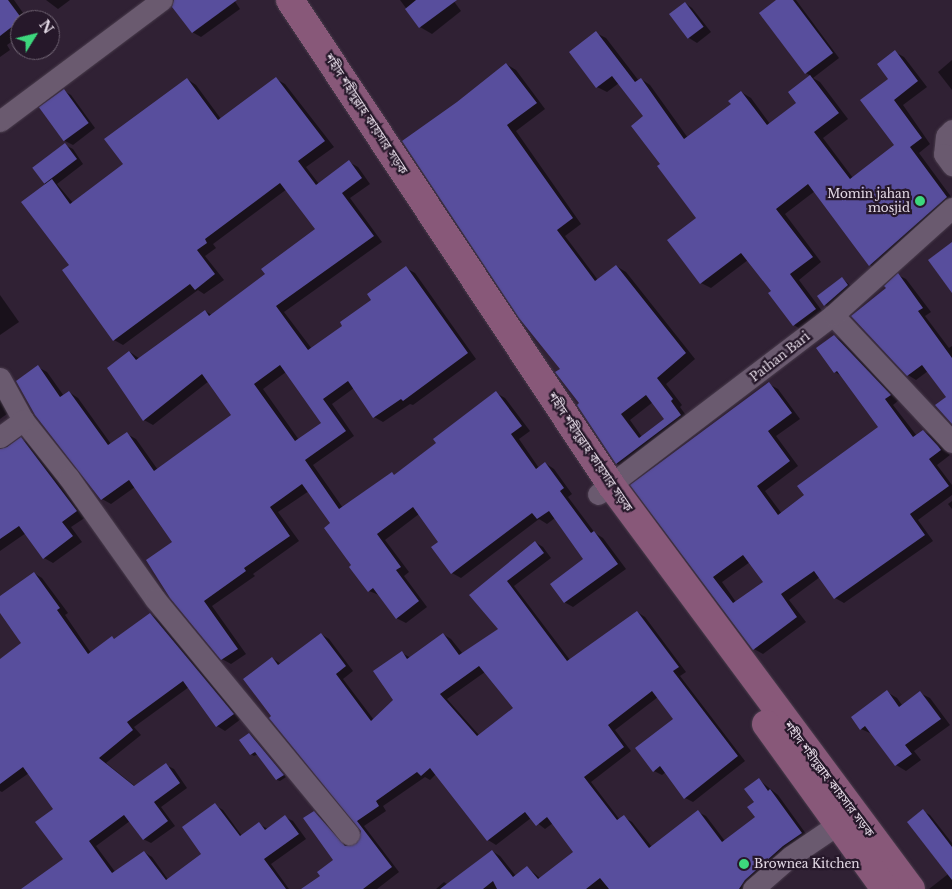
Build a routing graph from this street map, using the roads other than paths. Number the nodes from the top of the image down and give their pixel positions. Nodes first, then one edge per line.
1 (162, 0) edge
2 (271, 0) edge
3 (290, 0) edge
4 (0, 121) edge
5 (952, 130) edge
6 (952, 165) edge
7 (952, 208) edge
8 (833, 315) junction
9 (0, 378) edge
10 (23, 420) junction
11 (0, 436) edge
12 (951, 436) edge
13 (605, 490) junction
14 (838, 824) junction
15 (349, 834) dead end
16 (753, 889) edge
17 (885, 889) edge
18 (911, 889) edge

1 - 4 street
2 - 13 main road, শহীদ শহীদুল্লাহ কায়সার সড়ক
3 - 13 main road, শহীদ শহীদুল্লাহ কায়সার সড়ক
5 - 6 street
7 - 8 street, Pathan Bari
8 - 12 street
8 - 13 street, Pathan Bari
9 - 10 street
10 - 11 street
10 - 15 street
13 - 14 main road, শহীদ শহীদুল্লাহ কায়সার সড়ক
13 - 18 main road, শহীদ শহীদুল্লাহ কায়সার সড়ক
14 - 16 street
14 - 17 main road, শহীদ শহীদুল্লাহ কায়সার সড়ক

